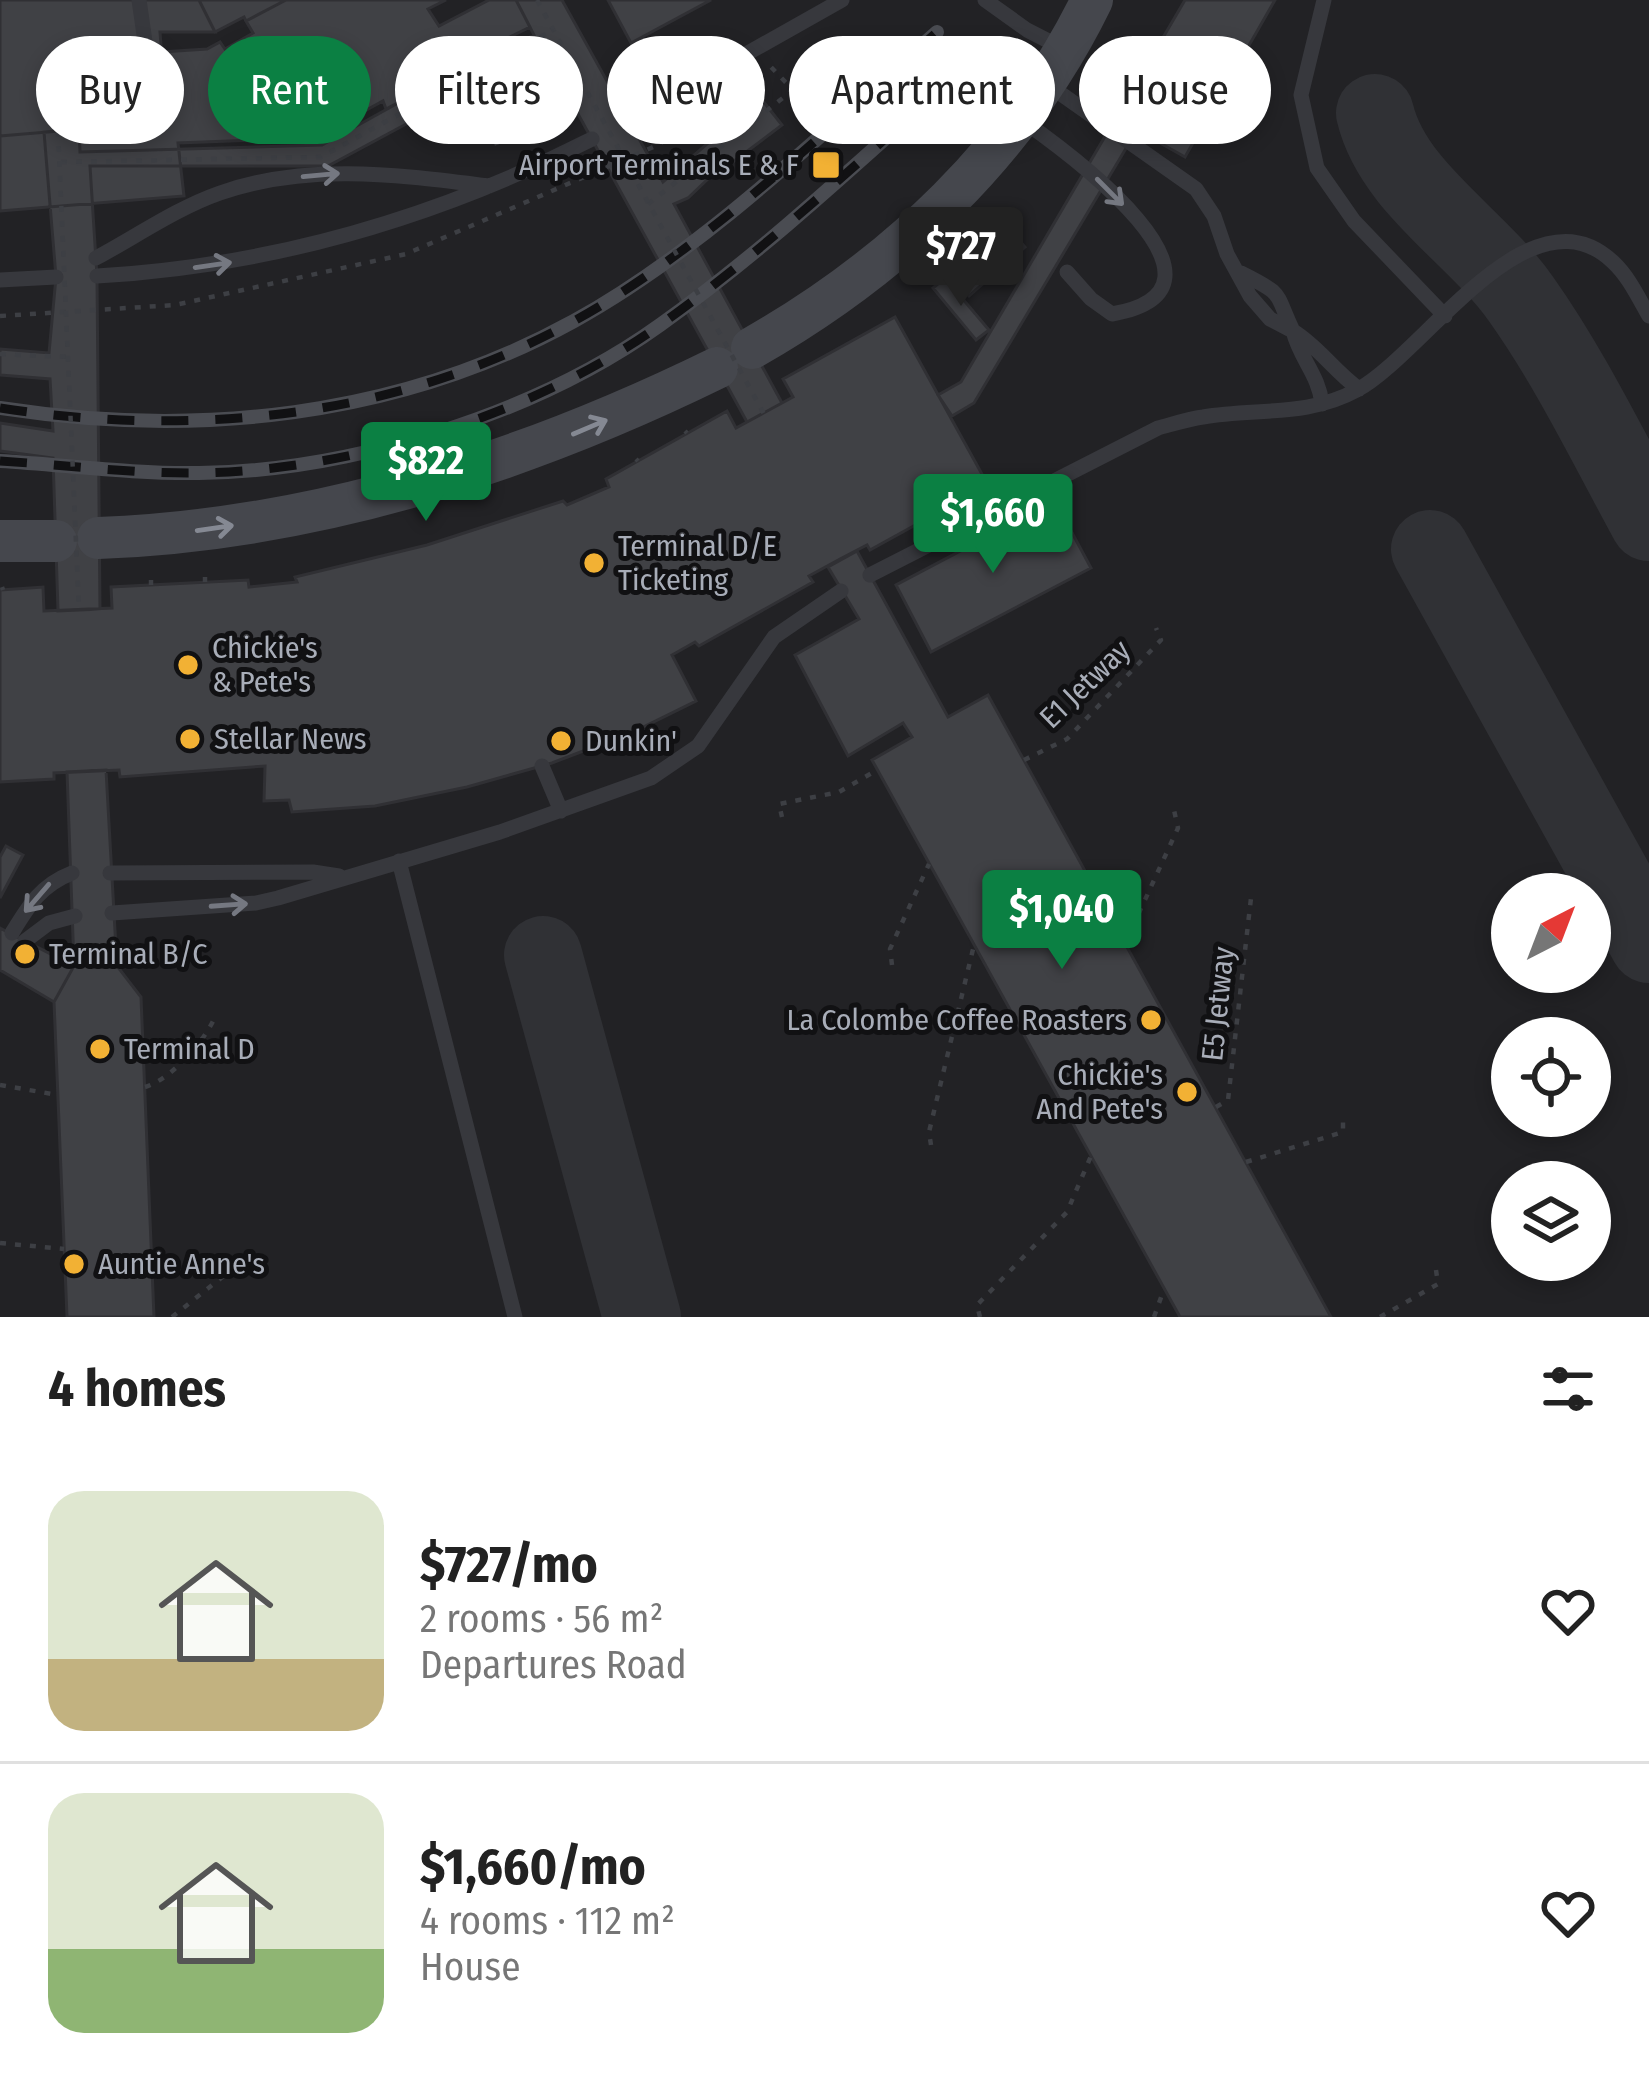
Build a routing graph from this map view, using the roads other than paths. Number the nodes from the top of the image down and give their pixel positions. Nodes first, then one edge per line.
1 (139, 0) edge
2 (842, 0) edge
3 (985, 0) edge
4 (1092, 0) edge
5 (1324, 0) edge
6 (144, 36) edge
7 (1032, 36) edge
8 (765, 43) edge
9 (1055, 66) joint
10 (592, 139) dead end
11 (1055, 143) edge
12 (999, 144) edge
13 (491, 186) junction
14 (96, 258) dead end
15 (1066, 272) dead end
16 (97, 276) dead end
17 (56, 277) dead end
18 (0, 280) edge
19 (1445, 316) junction
20 (1649, 316) edge
21 (1293, 331) junction
22 (1359, 389) junction
23 (1322, 404) junction
24 (98, 538) dead end
25 (0, 541) edge
26 (56, 541) dead end
27 (870, 575) dead end
28 (842, 591) dead end
29 (542, 766) dead end
30 (561, 811) junction
31 (399, 861) junction
32 (110, 873) dead end
33 (72, 874) dead end
34 (342, 877) junction
35 (112, 914) dead end
36 (75, 916) dead end
37 (515, 1317) edge

1 - 6 lane
2 - 8 lane
3 - 7 lane
4 - 9 street
5 - 19 lane
9 - 21 lane
10 - 13 lane
11 -> 15 lane
24 -> 12 street
14 -> 13 lane
16 -> 13 lane
17 - 18 lane
19 - 20 lane
19 - 22 lane
21 - 22 lane
21 - 23 lane
22 - 23 lane
23 - 27 lane
25 - 26 street
28 - 30 lane
29 - 30 lane
30 - 31 lane
31 - 34 lane
31 - 37 lane
32 - 34 lane
33 -> 36 lane
35 -> 34 lane

